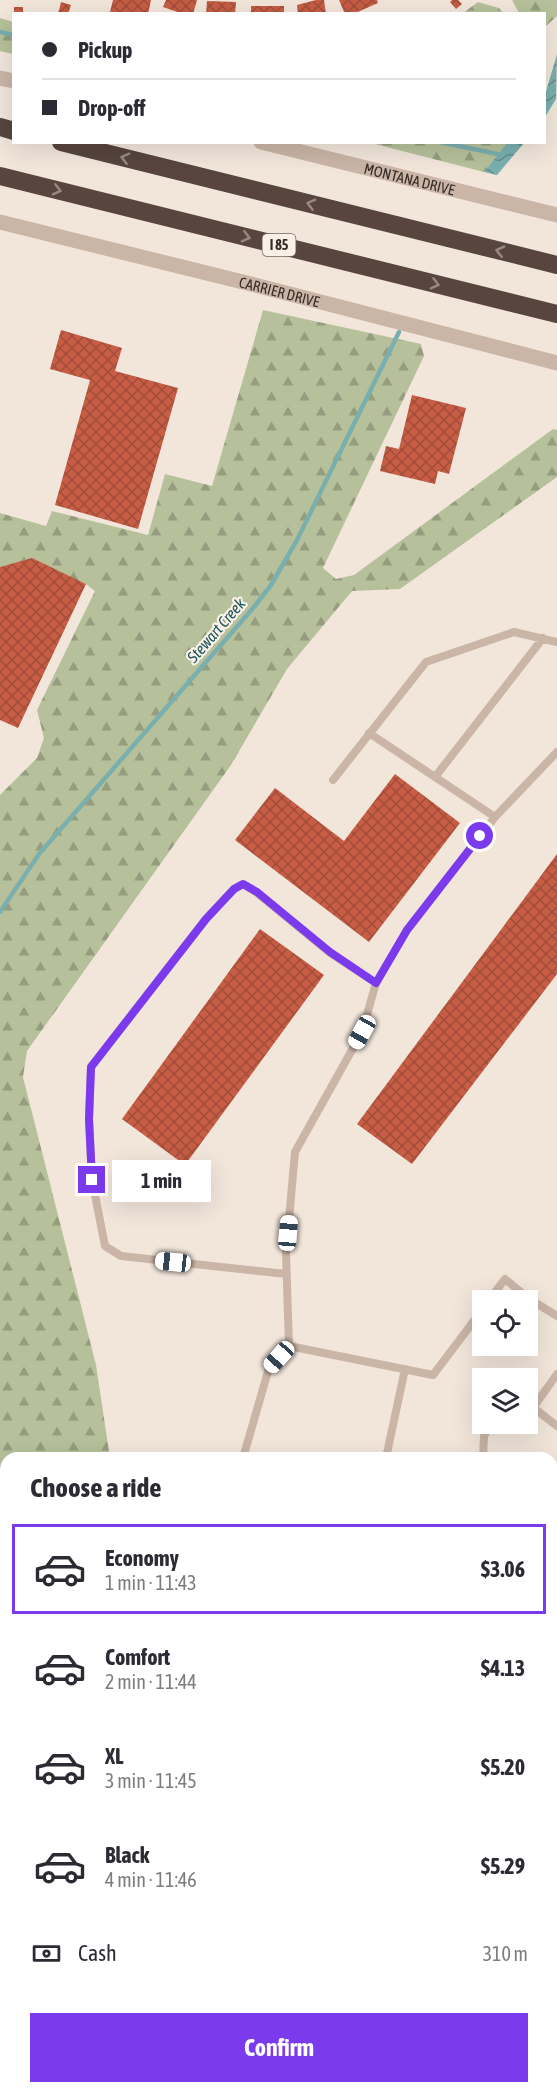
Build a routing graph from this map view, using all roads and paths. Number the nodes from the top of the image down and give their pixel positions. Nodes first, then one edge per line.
1 (69, 144) edge
2 (269, 144) edge
3 (0, 176) edge
4 (557, 215) edge
5 (0, 222) edge
6 (557, 265) edge
7 (557, 314) edge
8 (557, 363) edge
9 (543, 638) junction
10 (557, 642) edge
11 (369, 733) junction
12 (557, 752) edge
13 (435, 777) junction
14 (333, 780) dead end
15 (495, 817) junction
16 (376, 983) junction
17 (286, 1274) junction
18 (497, 1290) edge
19 (518, 1290) edge
20 (538, 1304) edge
21 (557, 1316) edge
22 (472, 1324) edge
23 (289, 1346) junction
24 (405, 1369) junction
25 (557, 1374) edge
26 (538, 1401) edge
27 (538, 1415) edge
28 (557, 1426) edge
29 (485, 1434) edge
30 (245, 1452) edge
31 (387, 1452) edge
32 (483, 1452) edge

6 -> 1 highway
2 - 4 street, MONTANA DRIVE
3 -> 7 highway, I 85
5 - 8 street, CARRIER DRIVE
9 - 10 lane
9 - 11 lane
9 - 13 lane
11 - 13 lane
11 - 14 lane
12 - 15 lane
13 - 15 lane
15 - 16 lane
16 - 17 lane
16 - 17 lane
17 - 23 lane
18 - 19 lane
20 - 21 lane
22 - 24 lane
23 - 24 lane
23 - 30 lane
24 - 31 lane
25 - 26 lane
27 - 28 lane
29 - 32 lane

